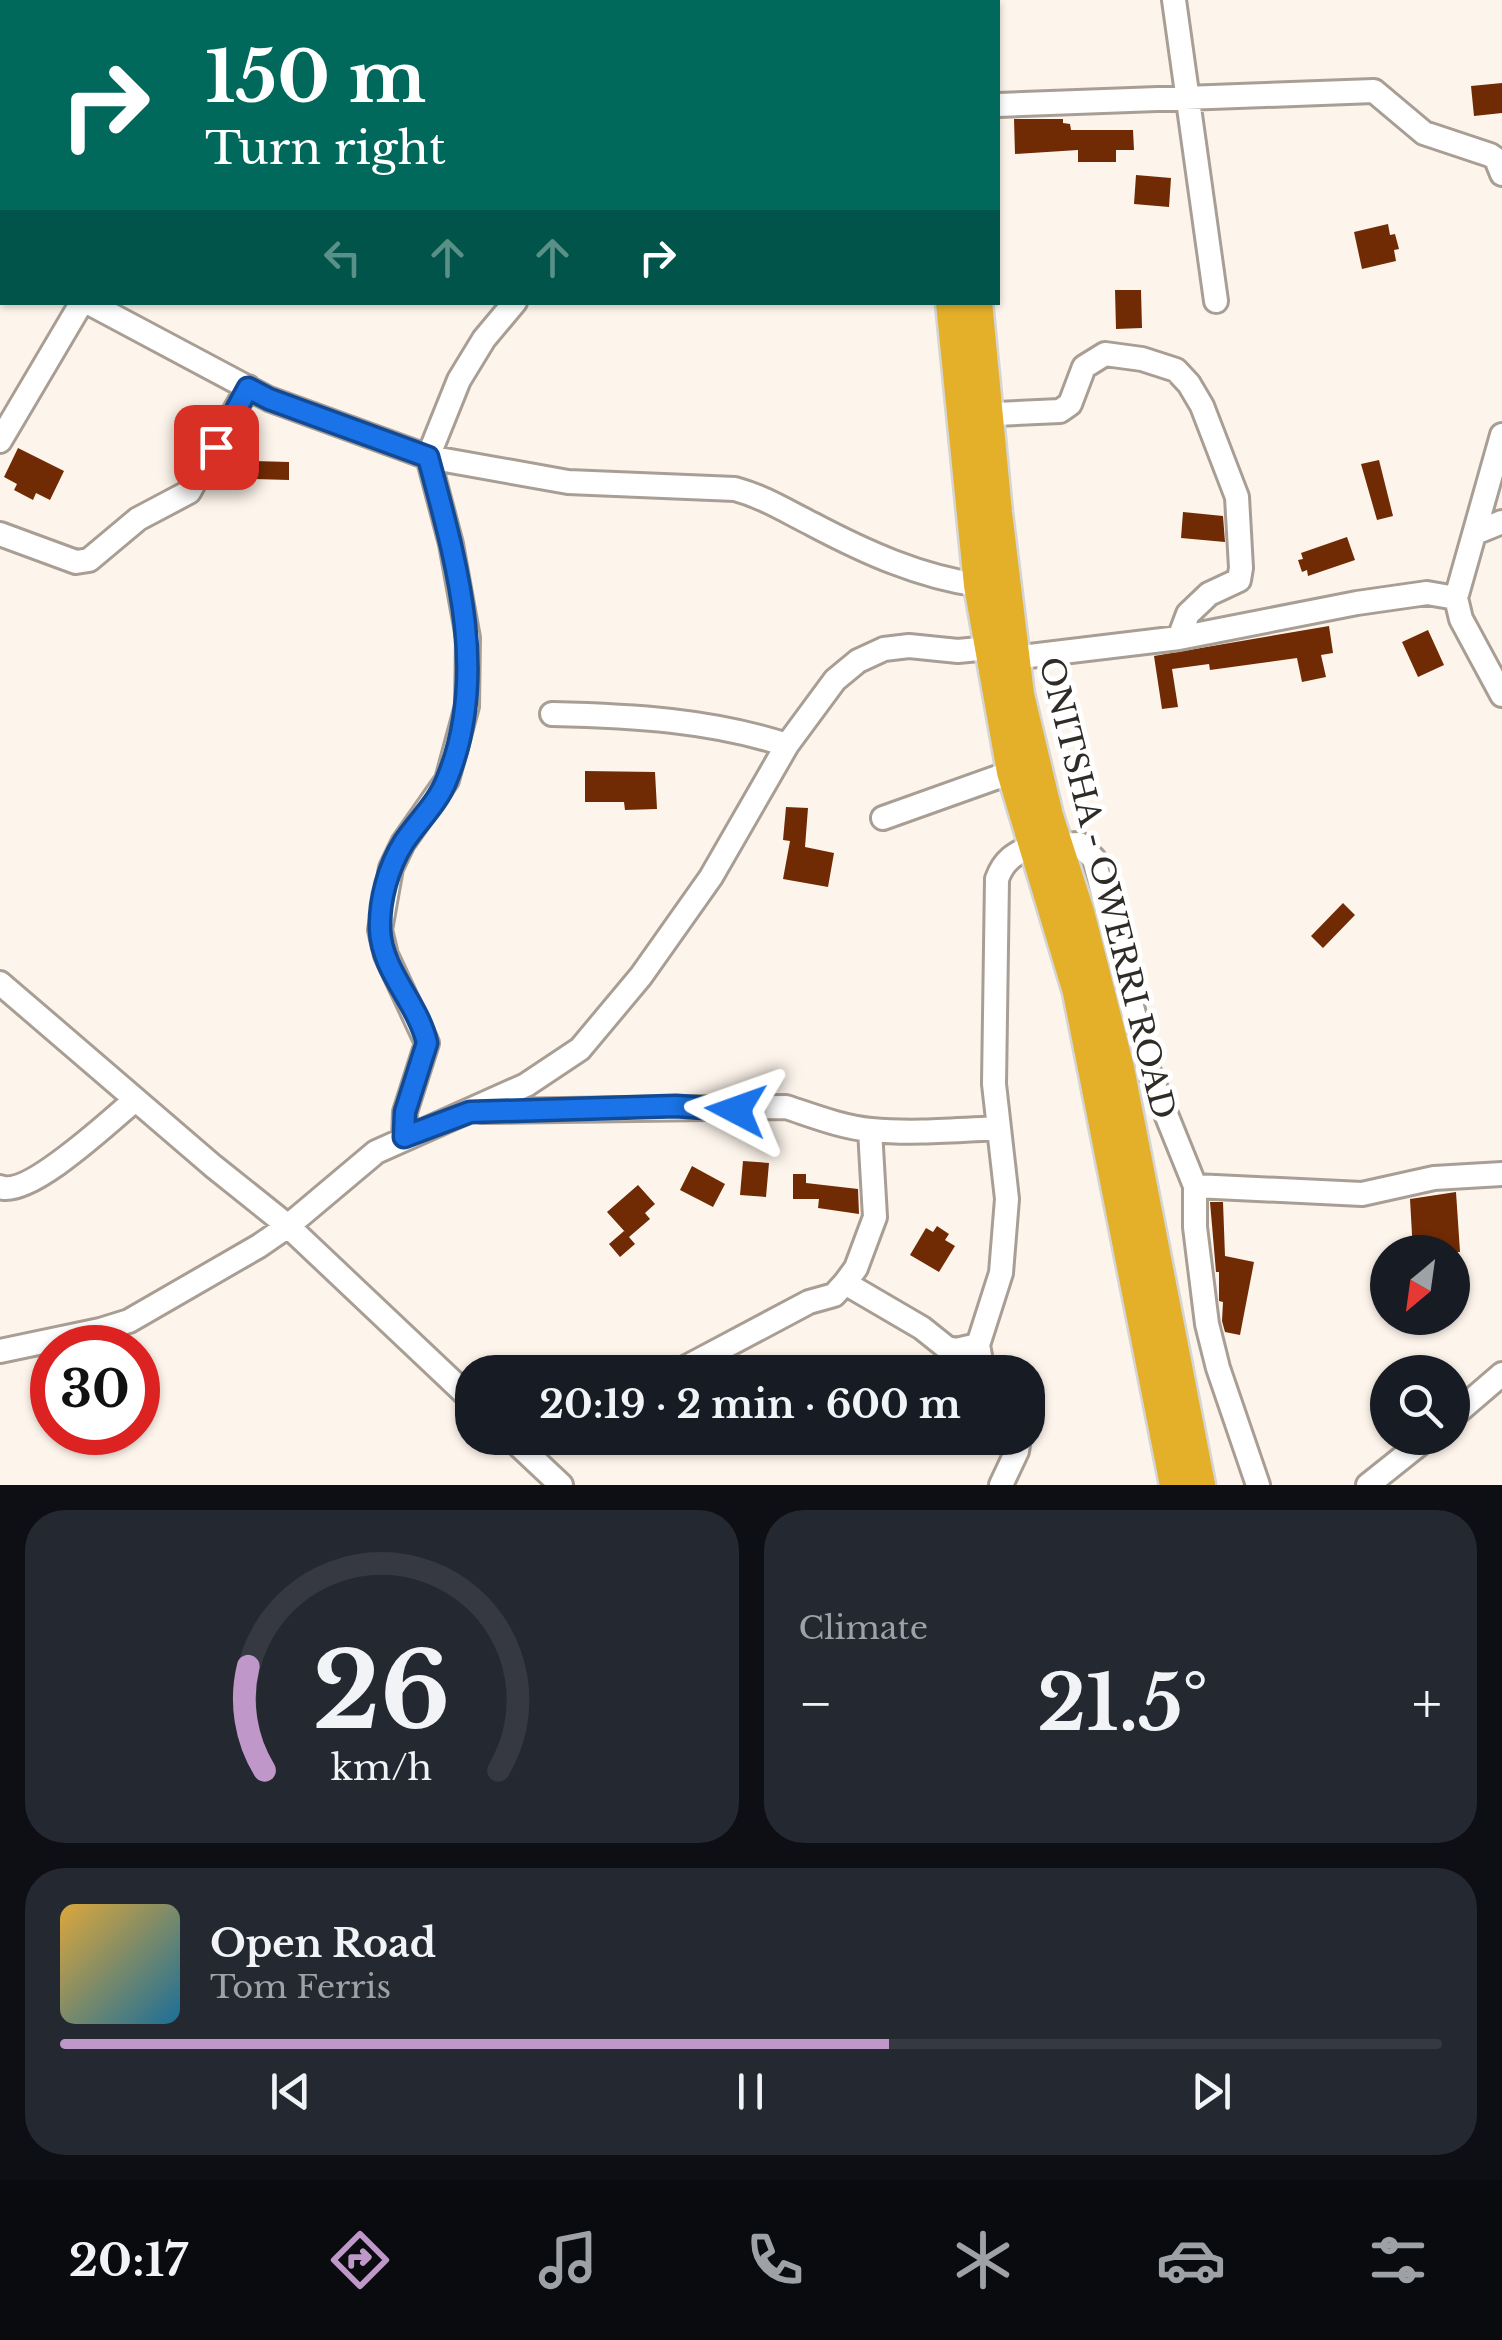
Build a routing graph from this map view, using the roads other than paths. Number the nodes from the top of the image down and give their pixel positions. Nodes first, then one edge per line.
1 (1174, 0) edge
2 (1190, 98) junction
3 (1000, 104) edge
4 (1501, 169) edge
5 (1216, 301) dead end
6 (82, 305) edge
7 (90, 305) edge
8 (512, 305) edge
9 (952, 305) edge
10 (977, 305) edge
11 (248, 388) junction
12 (974, 415) junction
13 (1502, 435) edge
14 (0, 441) edge
15 (428, 457) junction
16 (1502, 522) edge
17 (1475, 533) junction
18 (0, 534) edge
19 (979, 586) junction
20 (1456, 598) junction
21 (1179, 638) junction
22 (1001, 653) junction
23 (1502, 695) edge
24 (552, 714) dead end
25 (787, 745) junction
26 (1012, 772) junction
27 (882, 818) dead end
28 (1045, 845) junction
29 (0, 982) edge
30 (135, 1100) junction
31 (470, 1112) junction
32 (999, 1128) junction
33 (870, 1130) junction
34 (404, 1137) junction
35 (1502, 1174) edge
36 (1195, 1186) junction
37 (0, 1187) edge
38 (288, 1226) junction
39 (845, 1282) junction
40 (978, 1345) junction
41 (0, 1351) edge
42 (709, 1355) edge
43 (980, 1355) edge
44 (1502, 1374) edge
45 (455, 1384) edge
46 (1470, 1402) edge
47 (529, 1455) edge
48 (1015, 1455) edge
49 (1406, 1455) edge
50 (561, 1485) edge
51 (1001, 1485) edge
52 (1175, 1485) edge
53 (1200, 1485) edge
54 (1258, 1485) edge
55 (1368, 1485) edge

1 - 2 street
2 - 3 street
2 - 4 street
2 - 5 street
6 - 14 street
7 - 11 street
8 - 15 street
9 - 12 highway, ONITSHA - OWERRI ROAD
10 - 12 highway, ONITSHA - OWERRI ROAD
11 - 15 street
11 - 18 street
12 - 19 highway, ONITSHA - OWERRI ROAD
12 - 21 street
12 - 22 highway, ONITSHA - OWERRI ROAD
13 - 17 street
15 - 19 street
15 - 34 street
16 - 17 street
17 - 20 street
19 - 22 highway, ONITSHA - OWERRI ROAD
20 - 21 street
20 - 23 street
21 - 22 street
22 - 25 street
22 - 26 highway, ONITSHA - OWERRI ROAD
22 - 28 highway, ONITSHA - OWERRI ROAD
24 - 25 street
25 - 31 street
26 - 27 street
26 - 28 highway, ONITSHA - OWERRI ROAD
28 - 32 street
28 - 36 street
28 - 52 highway, ONITSHA - OWERRI ROAD
28 - 53 highway, ONITSHA - OWERRI ROAD
29 - 30 street
30 - 37 street
30 - 38 street
31 - 33 street
31 - 34 street
32 - 33 street
32 - 40 street
33 - 39 street
34 - 38 street
35 - 36 street
36 - 54 street
38 - 41 street
38 - 45 street
39 - 40 street
39 - 42 street
40 - 43 street
44 - 46 street
47 - 50 street
48 - 51 street
49 - 55 street

